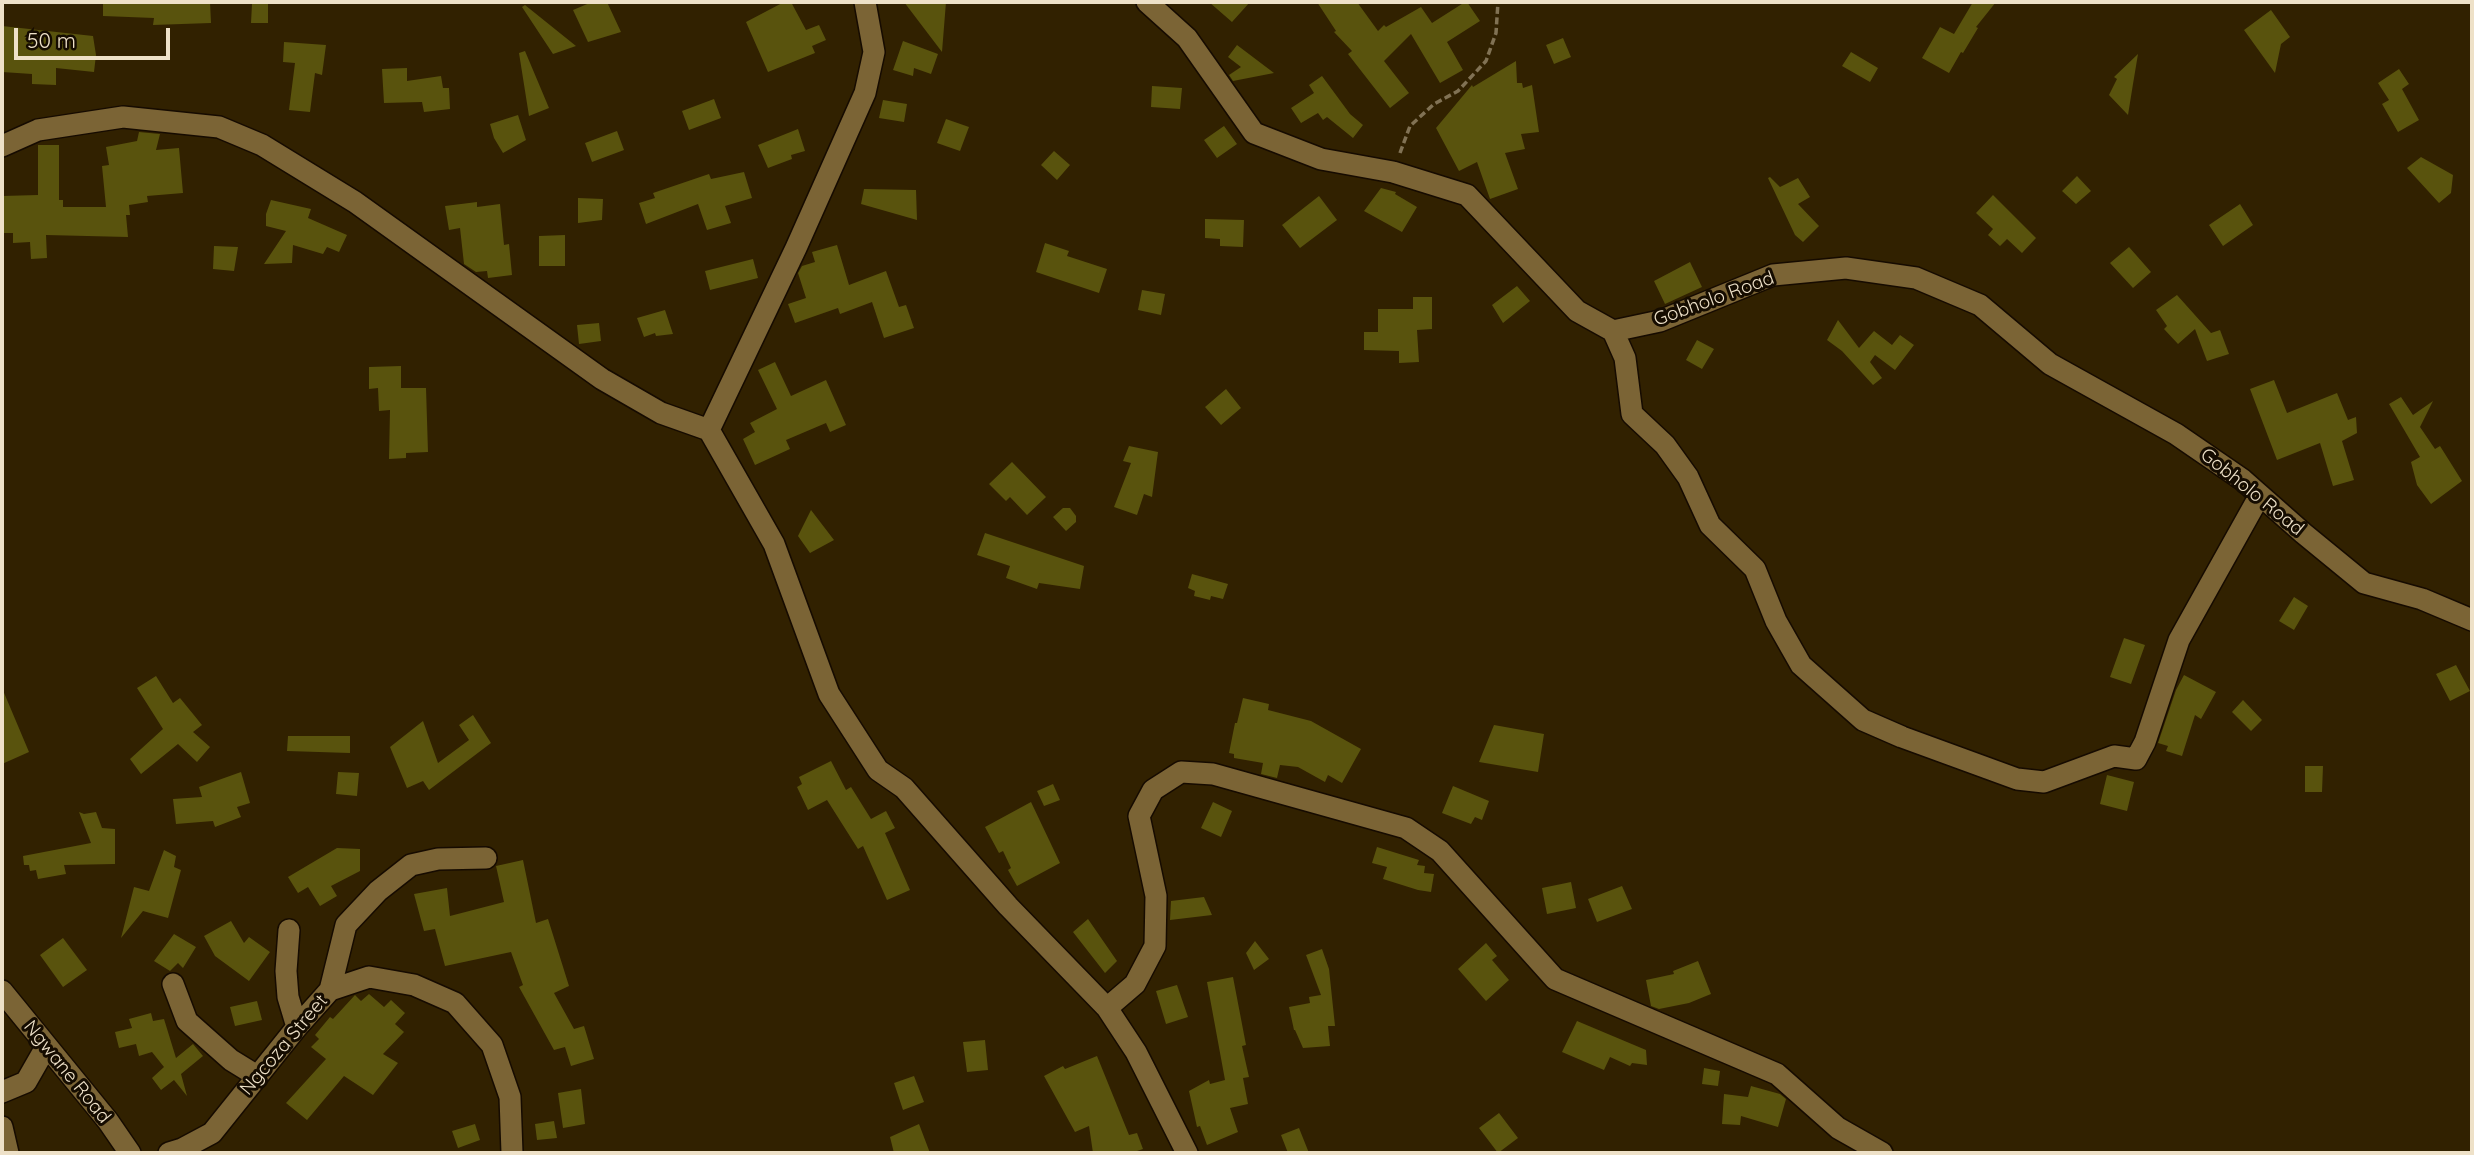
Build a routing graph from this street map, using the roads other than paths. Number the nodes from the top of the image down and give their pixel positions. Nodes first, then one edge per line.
1 (865, 2) edge
2 (1147, 2) edge
3 (2, 146) edge
4 (1613, 331) junction
5 (709, 430) junction
6 (2260, 495) junction
7 (2472, 620) edge
8 (486, 858) dead end
9 (289, 930) dead end
10 (173, 984) dead end
11 (330, 990) junction
12 (2, 991) edge
13 (1107, 1008) junction
14 (297, 1027) junction
15 (46, 1048) junction
16 (257, 1076) junction
17 (2, 1092) edge
18 (2, 1127) edge
19 (8, 1153) edge
20 (130, 1153) edge
21 (169, 1153) edge
22 (512, 1153) edge
23 (1188, 1153) edge
24 (1882, 1153) edge

1 - 5 street
2 - 4 street
3 - 5 street
4 - 6 street, Gobholo Road
4 - 6 street
5 - 13 street
6 - 7 street, Gobholo Road
8 - 11 street
9 - 14 street
10 - 16 street
11 - 14 street, Ngcoza Street
11 - 22 street, Ngcoza Street
12 - 15 street, Ngwane Road
13 - 23 street
13 - 24 street
14 - 16 street, Ngcoza Street
15 - 17 street
15 - 20 street, Ngwane Road
16 - 21 street, Ngcoza Street
18 - 19 street

